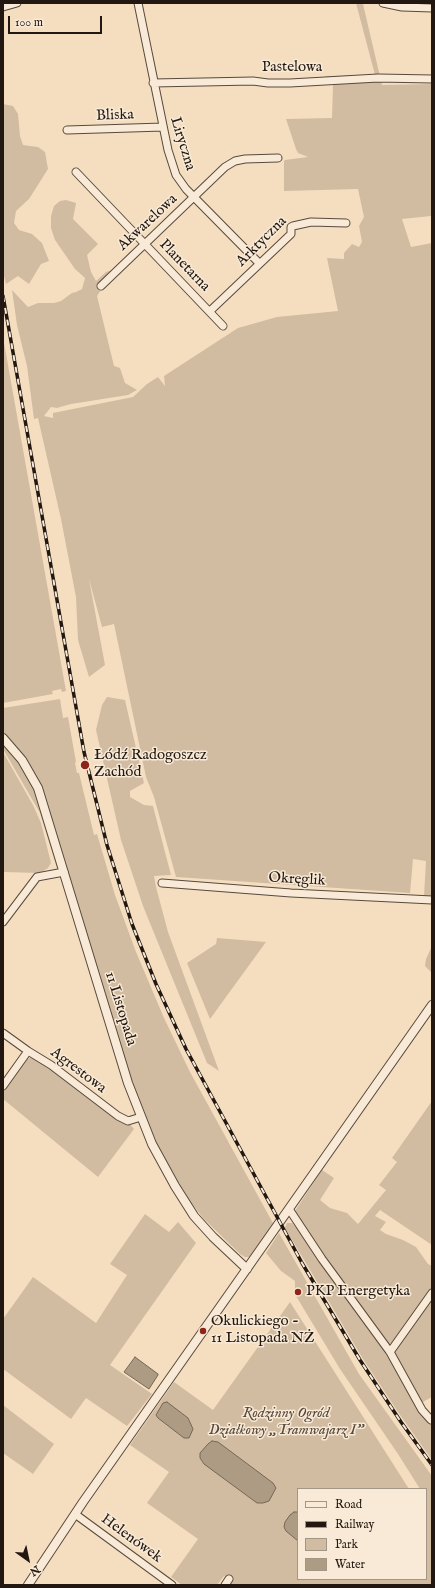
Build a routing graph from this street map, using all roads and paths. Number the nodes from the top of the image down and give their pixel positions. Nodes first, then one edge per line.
1 (17, 3) edge
2 (138, 3) edge
3 (383, 3) edge
4 (3, 8) edge
5 (432, 8) edge
6 (432, 79) edge
7 (153, 83) junction
8 (163, 127) junction
9 (67, 130) dead end
10 (278, 158) dead end
11 (76, 172) dead end
12 (194, 197) junction
13 (346, 223) dead end
14 (145, 244) junction
15 (259, 263) junction
16 (101, 286) dead end
17 (210, 311) junction
18 (223, 326) dead end
19 (3, 738) edge
20 (64, 872) junction
21 (162, 883) dead end
22 (432, 900) edge
23 (3, 922) edge
24 (432, 1005) edge
25 (3, 1032) edge
26 (28, 1051) junction
27 (3, 1086) edge
28 (141, 1117) junction
29 (289, 1209) junction
30 (247, 1268) junction
31 (432, 1293) edge
32 (390, 1352) junction
33 (431, 1420) dead end
34 (75, 1514) junction
35 (28, 1585) edge
36 (172, 1585) edge

1 - 4 street
2 - 7 street, Liryczna
3 - 5 street
6 - 7 street, Pastelowa
7 - 8 street, Liryczna
8 - 9 street, Bliska
8 - 12 street, Liryczna
10 - 12 street, Akwarelowa
11 - 14 street, Planetarna
12 - 14 street, Akwarelowa
12 - 15 street, Liryczna
13 - 15 street, Arktyczna
14 - 16 street, Akwarelowa
14 - 17 street, Planetarna
15 - 17 street, Arktyczna
17 - 18 street, Planetarna
19 - 20 street, 11 Listopada
20 - 23 street
20 - 28 street, 11 Listopada
21 - 22 street, Okręglik
24 - 29 street
25 - 26 street, Agrestowa
26 - 27 street
26 - 28 street, Agrestowa
28 - 30 street, 11 Listopada
29 - 30 street
29 - 32 street
30 - 34 street
31 - 32 street
32 - 33 street
34 - 35 street
34 - 36 street, Helenówek

